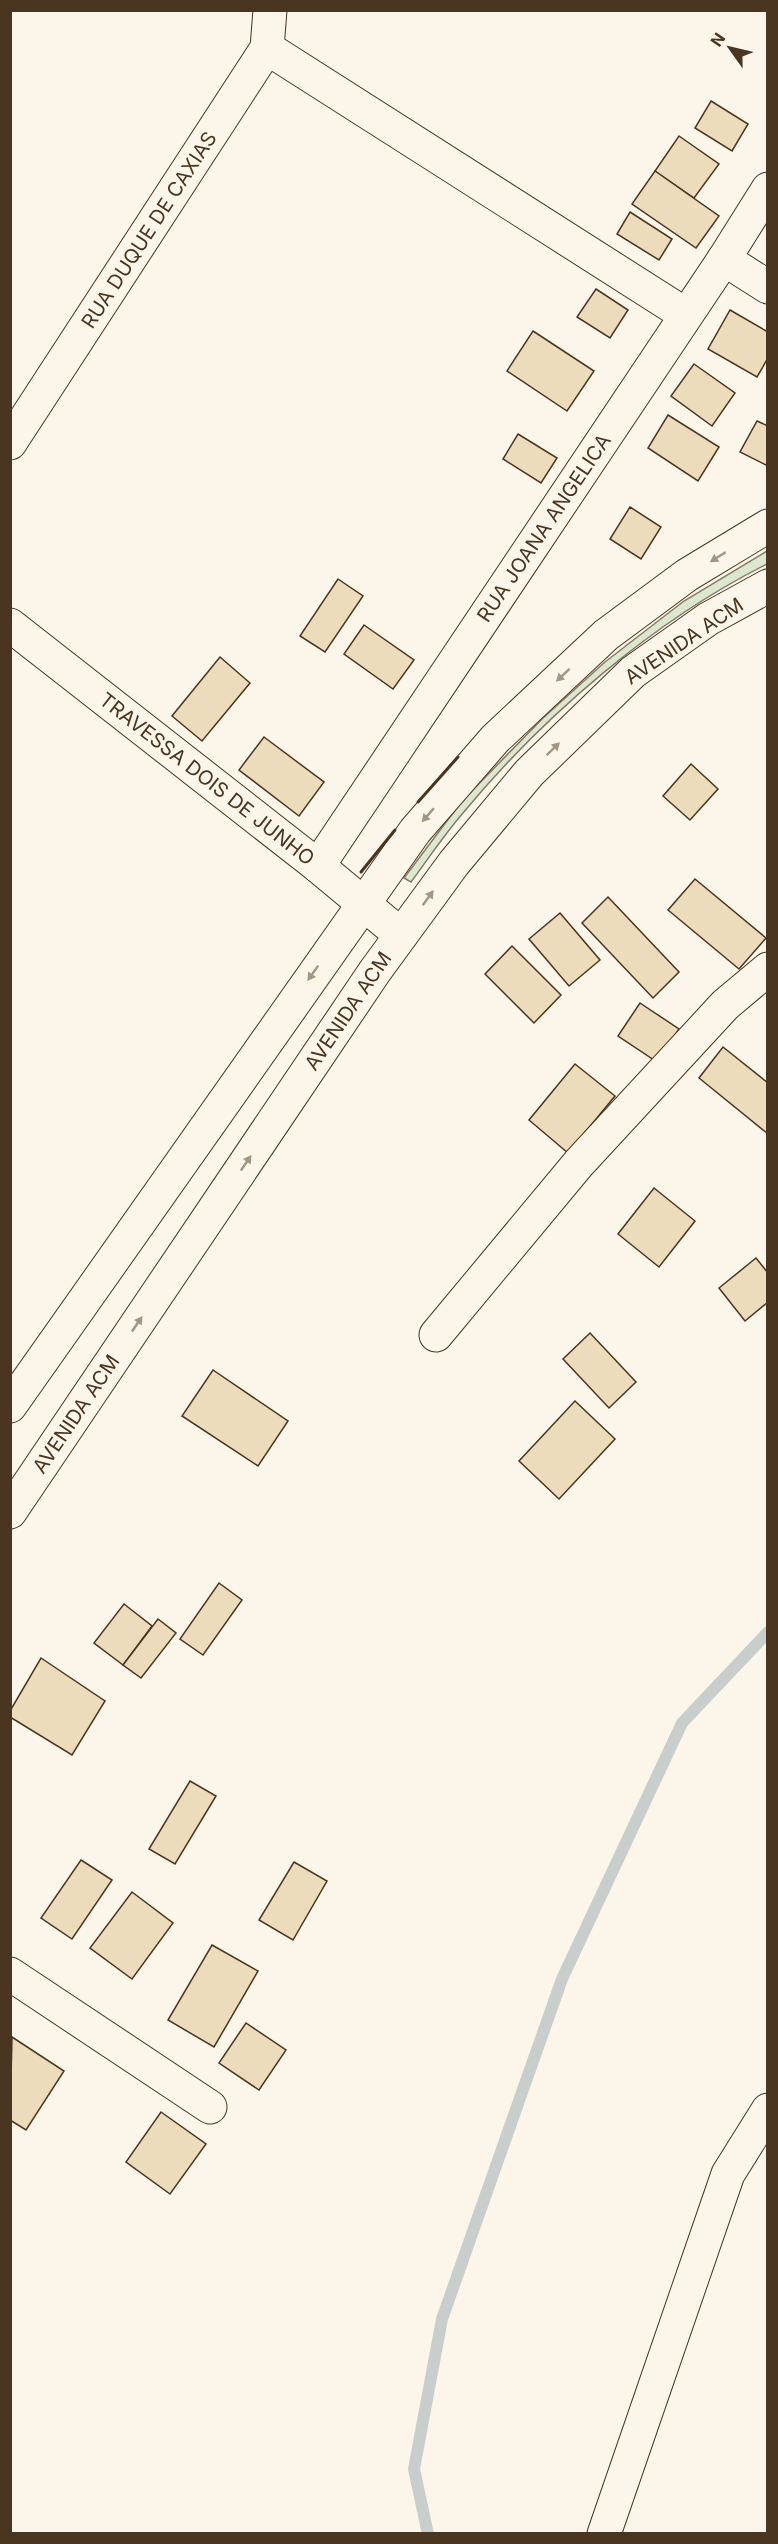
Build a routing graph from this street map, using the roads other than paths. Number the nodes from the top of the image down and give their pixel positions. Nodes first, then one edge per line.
1 (270, 10) edge
2 (267, 48) junction
3 (768, 189) edge
4 (724, 259) junction
5 (768, 287) edge
6 (686, 315) junction
7 (10, 443) edge
8 (768, 526) edge
9 (768, 586) edge
10 (10, 625) edge
11 (318, 866) junction
12 (362, 905) junction
13 (401, 935) junction
14 (768, 969) edge
15 (436, 1335) dead end
16 (10, 1406) edge
17 (12, 1505) edge
18 (10, 1974) edge
19 (210, 2107) dead end
20 (768, 2110) edge
21 (768, 2155) edge
22 (728, 2174) junction
23 (604, 2534) edge

1 - 2 street, RUA DUQUE DE CAXIAS
2 - 6 street
2 - 7 street, RUA DUQUE DE CAXIAS
3 - 4 street, RUA JOANA ANGELICA
4 - 5 street
4 - 6 street, RUA JOANA ANGELICA
6 - 11 street, RUA JOANA ANGELICA
8 -> 12 street
13 -> 9 street, AVENIDA ACM
10 - 11 street, TRAVESSA DOIS DE JUNHO
11 - 12 street, TRAVESSA DOIS DE JUNHO
12 - 13 street, TRAVESSA DOIS DE JUNHO
12 -> 16 street
17 -> 13 street, AVENIDA ACM
14 - 15 street
18 - 19 street
20 - 22 street
21 - 22 street
22 - 23 street

